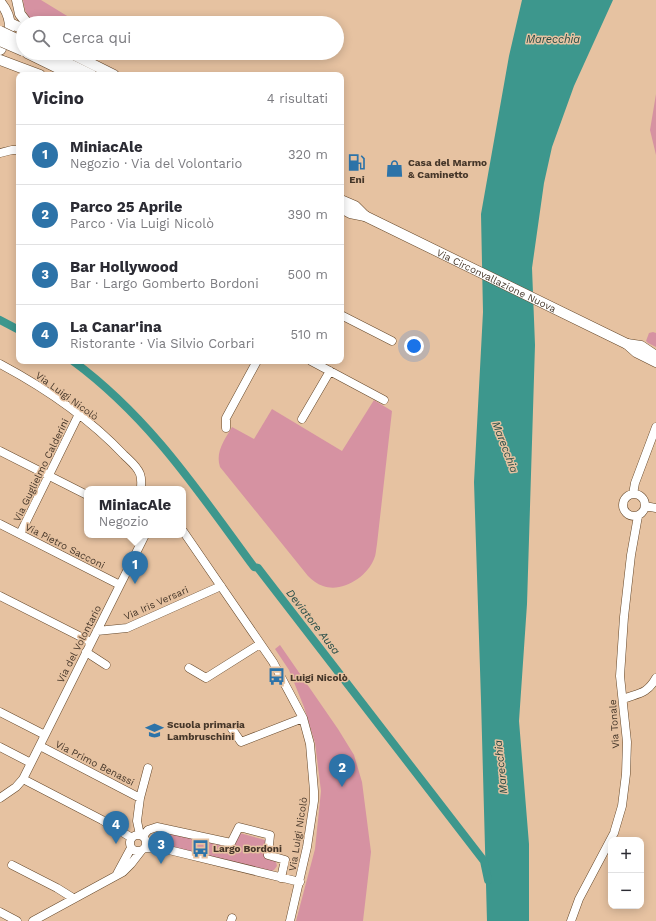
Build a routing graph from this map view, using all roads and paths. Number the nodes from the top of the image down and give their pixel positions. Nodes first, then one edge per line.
1 (17, 0) edge
2 (3, 3) edge
3 (22, 16) edge
4 (16, 27) edge
5 (0, 32) edge
6 (16, 39) edge
7 (0, 47) edge
8 (16, 50) edge
9 (0, 60) edge
10 (41, 60) edge
11 (61, 60) edge
12 (84, 60) edge
13 (88, 60) edge
14 (103, 69) junction
15 (32, 72) edge
16 (66, 72) edge
17 (86, 72) edge
18 (108, 72) edge
19 (16, 150) edge
20 (0, 153) edge
21 (344, 201) edge
22 (344, 210) edge
23 (365, 216) junction
24 (344, 317) edge
25 (392, 341) dead end
26 (627, 344) junction
27 (641, 346) junction
28 (656, 350) edge
29 (654, 359) edge
30 (0, 364) edge
31 (255, 364) edge
32 (317, 364) edge
33 (656, 368) edge
34 (330, 371) junction
35 (384, 400) dead end
36 (79, 414) junction
37 (302, 419) dead end
38 (656, 427) edge
39 (226, 428) dead end
40 (0, 451) edge
41 (48, 476) junction
42 (141, 486) edge
43 (84, 494) edge
44 (633, 494) junction
45 (645, 506) junction
46 (656, 508) edge
47 (638, 516) junction
48 (0, 524) edge
49 (20, 534) junction
50 (186, 535) edge
51 (144, 538) edge
52 (120, 585) junction
53 (221, 586) junction
54 (0, 596) edge
55 (97, 631) junction
56 (91, 642) junction
57 (260, 644) junction
58 (86, 652) junction
59 (106, 665) dead end
60 (189, 668) dead end
61 (656, 678) edge
62 (623, 698) junction
63 (0, 712) edge
64 (303, 718) junction
65 (232, 729) dead end
66 (45, 735) junction
67 (40, 746) junction
68 (0, 747) edge
69 (31, 763) junction
70 (148, 768) dead end
71 (23, 779) junction
72 (0, 798) edge
73 (140, 798) junction
74 (140, 841) junction
75 (12, 865) dead end
76 (117, 874) junction
77 (281, 878) junction
78 (300, 882) junction
79 (72, 898) junction
80 (0, 912) edge
81 (17, 921) edge
82 (33, 921) edge
83 (290, 921) edge
84 (571, 921) edge

1 - 3 main road
2 - 4 main road
5 - 6 main road, bridge
7 - 8 main road, bridge
9 - 15 main road
10 - 16 main road
11 - 17 main road
12 - 14 main road
13 - 14 main road
14 - 18 main road
19 - 20 street
21 - 23 main road, Via Circonvallazione Nuova
22 - 23 main road, Via Circonvallazione Nuova
23 - 26 main road, Via Circonvallazione Nuova
24 - 25 street
26 - 27 main road, Via Circonvallazione Nuova
26 - 29 main road, Via Circonvallazione Nuova
27 - 28 main road
27 - 29 main road, Via Circonvallazione Nuova
29 - 33 street
30 - 36 street, Via Luigi Nicolò
31 - 39 street
32 - 34 street
34 - 35 street
34 - 37 street
36 - 41 street, Via Guglielmo Calderini
36 - 42 street, Via Luigi Nicolò
38 - 44 street
40 - 41 street
41 - 43 street
41 - 49 street, Via Guglielmo Calderini
44 - 45 street
44 - 47 street
45 - 46 street
45 - 47 street
47 - 62 street, Via Tonale
48 - 49 street, Via Pietro Sacconi
49 - 52 street, Via Pietro Sacconi
50 - 53 street, Via Luigi Nicolò
51 - 52 street, Via del Volontario
52 - 55 street, Via del Volontario
53 - 55 street, Via Iris Versari
53 - 57 street, Via Luigi Nicolò
54 - 56 street
55 - 56 street, Via del Volontario
56 - 58 street, Via del Volontario
57 - 60 street
57 - 64 street, Via Luigi Nicolò
58 - 59 street
58 - 66 street, Via del Volontario
61 - 62 street
62 - 84 street, Via Tonale
63 - 66 street
64 - 65 street
64 - 78 street, Via Luigi Nicolò
66 - 67 street, Via del Volontario
67 - 69 street, Via del Volontario
67 - 73 street, Via Primo Benassi
68 - 69 street
69 - 71 street, Via del Volontario
70 - 73 street
71 - 72 street, Via del Volontario
71 - 74 street
73 - 74 street
74 - 76 street
74 - 76 street
74 - 77 street
74 - 77 street
75 - 79 street
76 - 79 street
77 - 78 street
78 - 83 street, Via Luigi Nicolò
79 - 82 street
80 - 81 street

